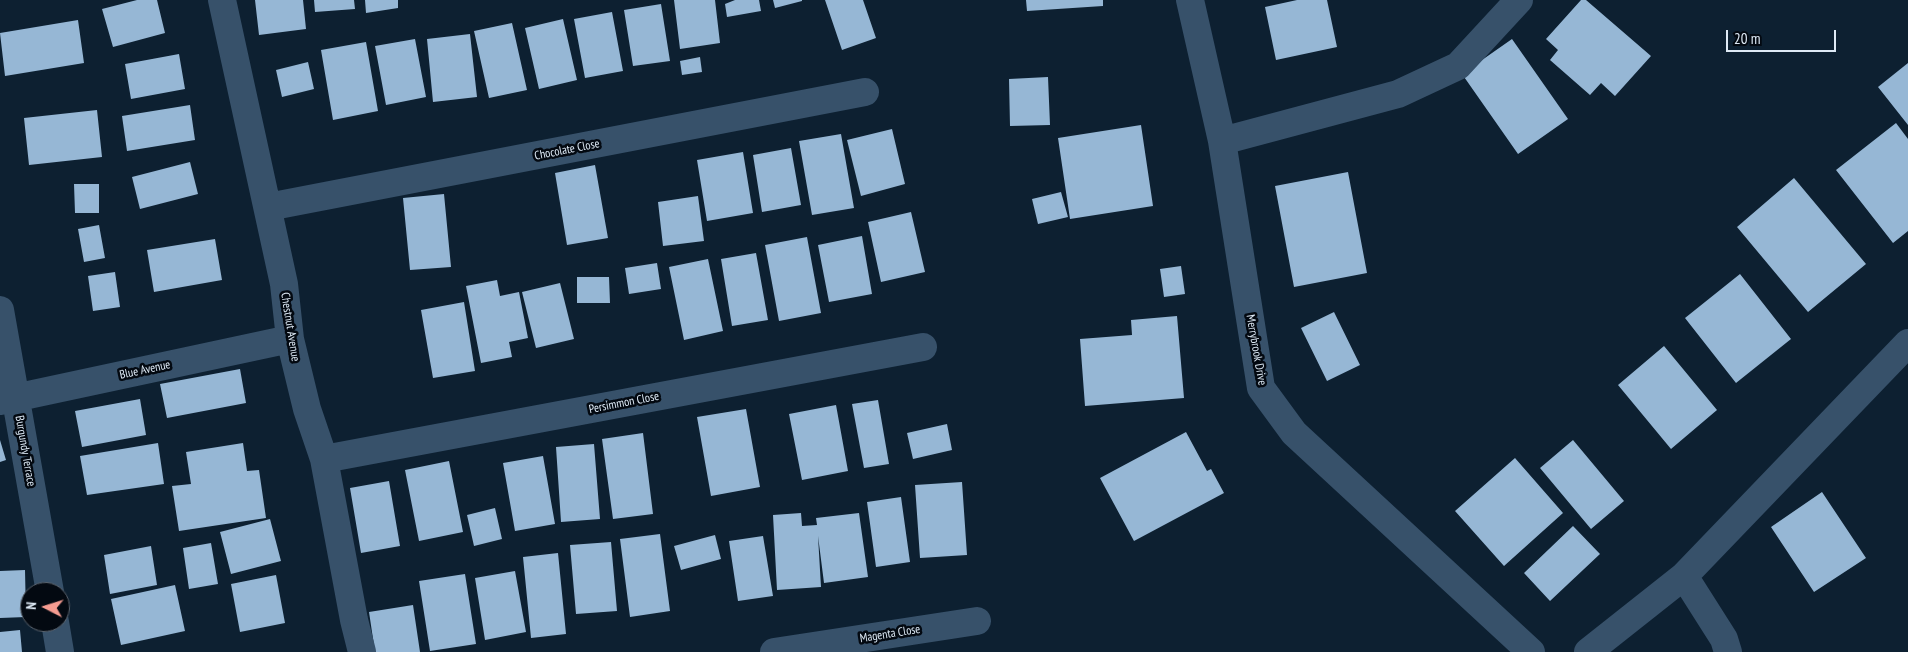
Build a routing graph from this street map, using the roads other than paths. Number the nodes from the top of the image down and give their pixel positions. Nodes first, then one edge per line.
1 (222, 0) edge
2 (1190, 0) edge
3 (1519, 0) edge
4 (865, 92) dead end
5 (1222, 141) junction
6 (268, 207) junction
7 (0, 310) edge
8 (290, 339) junction
9 (1908, 343) edge
10 (923, 347) dead end
11 (8, 400) edge
12 (324, 459) junction
13 (1684, 576) junction
14 (48, 582) edge
15 (977, 621) dead end
16 (57, 632) edge
17 (60, 652) edge
18 (362, 652) edge
19 (774, 652) edge
20 (1531, 652) edge
21 (1588, 652) edge
22 (1728, 652) edge

1 - 6 street, Chestnut Avenue
2 - 5 street, Merrybrook Drive
3 - 5 street
4 - 6 street, Chocolate Close
5 - 20 street, Merrybrook Drive
6 - 8 street, Chestnut Avenue
7 - 11 street, Burgundy Terrace
8 - 11 street, Blue Avenue
8 - 12 street, Chestnut Avenue
9 - 13 street
10 - 12 street, Persimmon Close
11 - 14 street, Burgundy Terrace
12 - 18 street, Chestnut Avenue
13 - 21 street
13 - 22 street
15 - 19 street, Magenta Close
16 - 17 street

